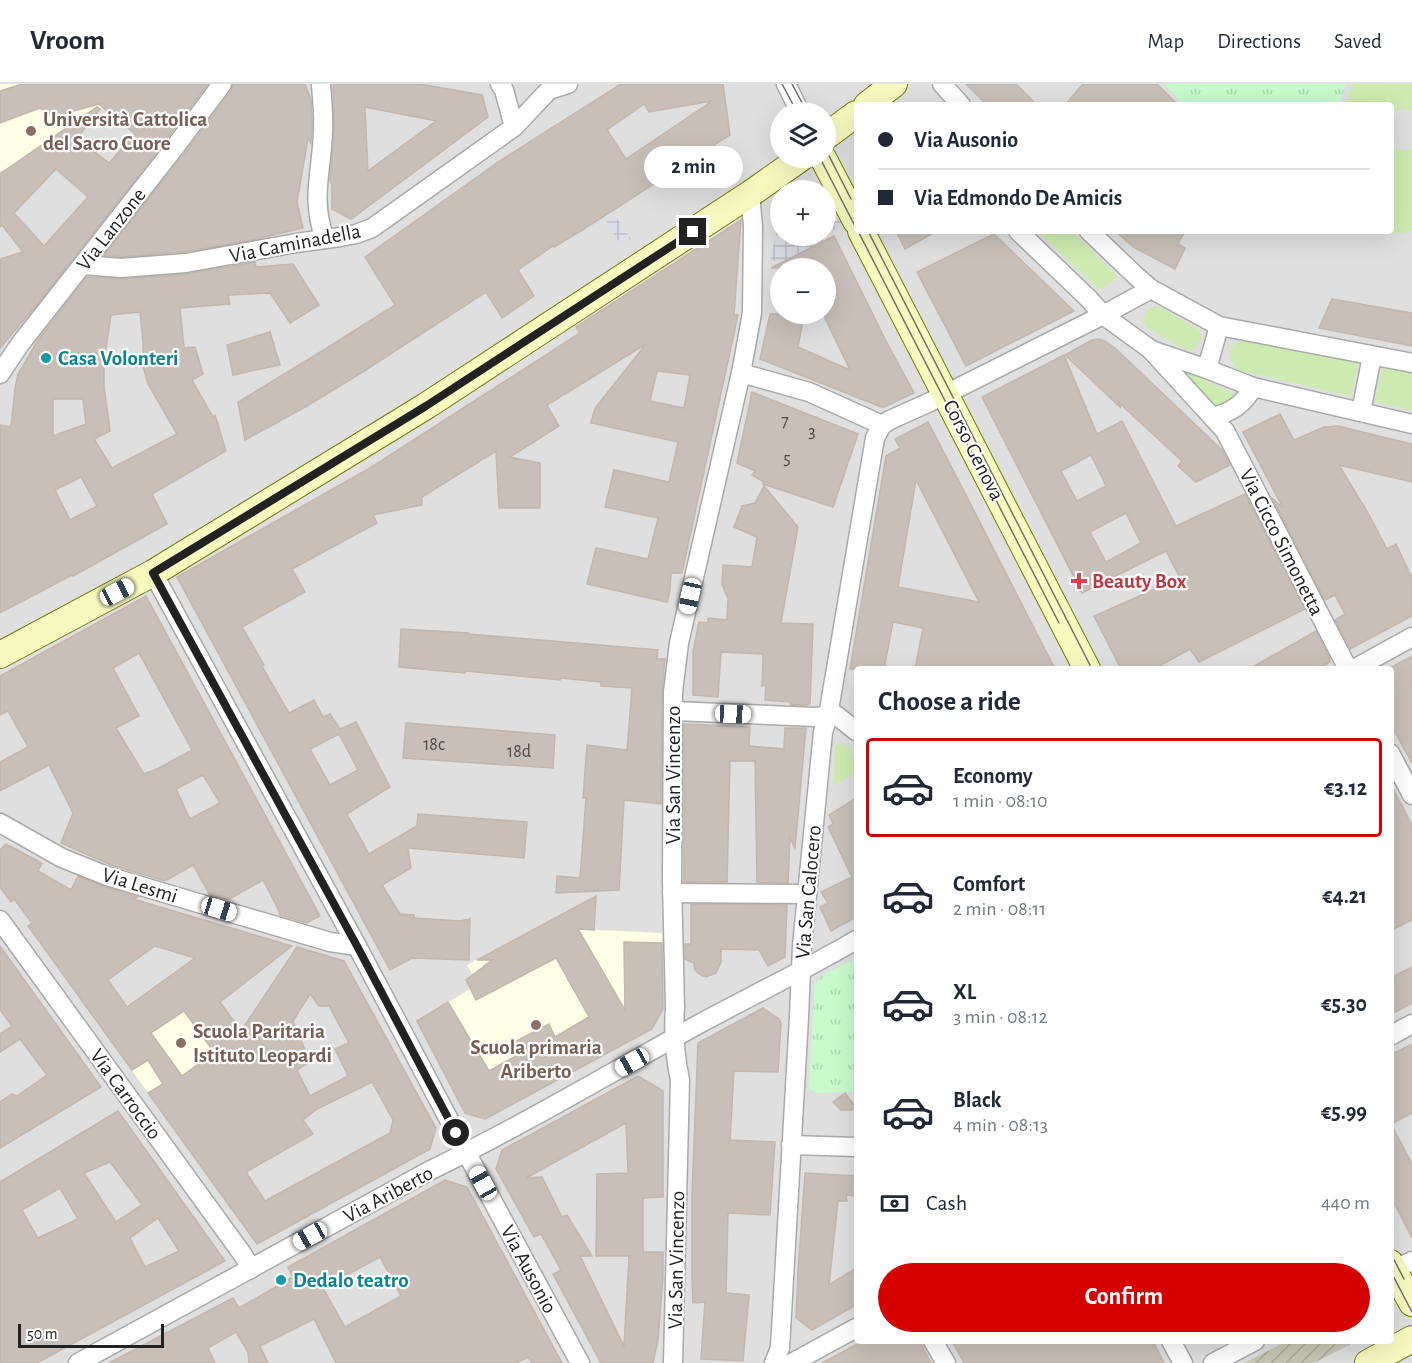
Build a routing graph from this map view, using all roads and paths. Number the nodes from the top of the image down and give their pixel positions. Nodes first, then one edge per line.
1 (222, 84) edge
2 (321, 84) edge
3 (500, 84) edge
4 (567, 84) edge
5 (786, 84) edge
6 (942, 84) edge
7 (541, 87) edge
8 (795, 102) edge
9 (958, 102) edge
10 (854, 115) edge
11 (514, 127) junction
12 (836, 129) edge
13 (786, 168) edge
14 (829, 168) edge
15 (750, 194) junction
16 (854, 210) edge
17 (863, 234) edge
18 (1021, 234) edge
19 (1092, 234) edge
20 (325, 239) junction
21 (82, 265) junction
22 (1151, 289) junction
23 (1103, 315) junction
24 (1219, 326) junction
25 (1150, 349) junction
26 (1372, 356) junction
27 (1412, 363) edge
28 (1207, 369) junction
29 (741, 373) junction
30 (0, 374) edge
31 (1253, 387) junction
32 (945, 394) junction
33 (1361, 412) junction
34 (1213, 417) junction
35 (1412, 424) edge
36 (882, 425) junction
37 (153, 573) junction
38 (1412, 637) edge
39 (0, 655) edge
40 (1085, 666) edge
41 (1346, 666) edge
42 (1359, 666) edge
43 (674, 711) junction
44 (828, 716) junction
45 (854, 729) edge
46 (1394, 761) edge
47 (1412, 795) edge
48 (0, 823) edge
49 (672, 893) junction
50 (807, 894) junction
51 (0, 921) edge
52 (854, 941) edge
53 (357, 946) junction
54 (802, 970) junction
55 (1412, 1024) edge
56 (1394, 1034) edge
57 (674, 1039) junction
58 (791, 1145) junction
59 (854, 1147) edge
60 (466, 1153) junction
61 (1397, 1266) edge
62 (251, 1269) junction
63 (1412, 1303) edge
64 (854, 1329) edge
65 (1412, 1340) edge
66 (935, 1344) edge
67 (1173, 1344) edge
68 (1249, 1344) edge
69 (78, 1363) edge
70 (580, 1363) edge
71 (673, 1363) edge
72 (774, 1363) edge
73 (792, 1363) edge
74 (946, 1363) edge
75 (1183, 1363) edge
76 (1213, 1363) edge
77 (1368, 1363) edge

1 - 21 street, Via Lanzone
2 - 20 street
3 - 11 street
4 - 7 street, Via Caminadella
5 - 8 street
6 - 9 street
7 - 11 street, Via Caminadella
10 - 12 street
11 - 20 street, Via Caminadella
13 - 15 street
14 - 16 street
15 - 29 street, Via San Vincenzo
15 - 37 street
17 - 32 street, Corso Genova
18 - 23 street
19 - 22 street
20 - 21 street, Via Caminadella
21 - 30 street, Via Lanzone
22 - 23 street
22 - 24 street
23 - 25 street
23 - 32 street
24 - 26 street
24 - 28 street
25 - 28 street
25 - 34 street, Via Cicco Simonetta
26 - 27 street
26 - 33 street
28 - 31 street
29 - 36 street
29 - 43 street, Via San Vincenzo
31 - 33 street
31 - 34 street
32 - 36 street
32 - 40 street, Corso Genova
33 - 35 street
34 - 41 street, Via Cicco Simonetta
36 - 44 street, Via San Calocero
37 - 39 street
37 - 53 street, Via Ausonio
38 - 42 street
43 - 44 street
43 - 49 street, Via San Vincenzo
44 - 45 street
44 - 50 street, Via San Calocero
46 - 47 street
48 - 53 street, Via Lesmi
49 - 50 street
49 - 57 street, Via San Vincenzo
50 - 54 street, Via San Calocero
51 - 62 street, Via Carroccio
52 - 54 street, Via Ariberto
53 - 60 street, Via Ausonio
54 - 57 street, Via Ariberto
54 - 58 street, Via San Calocero
55 - 56 street
57 - 60 street, Via Ariberto
57 - 71 street, Via San Vincenzo
58 - 59 street
58 - 72 street, Via San Calocero
60 - 62 street, Via Ariberto
60 - 70 street, Via Ausonio
61 - 63 street
62 - 69 street, Via Ariberto
64 - 73 street
65 - 77 street
66 - 74 street
67 - 75 street
68 - 76 street

